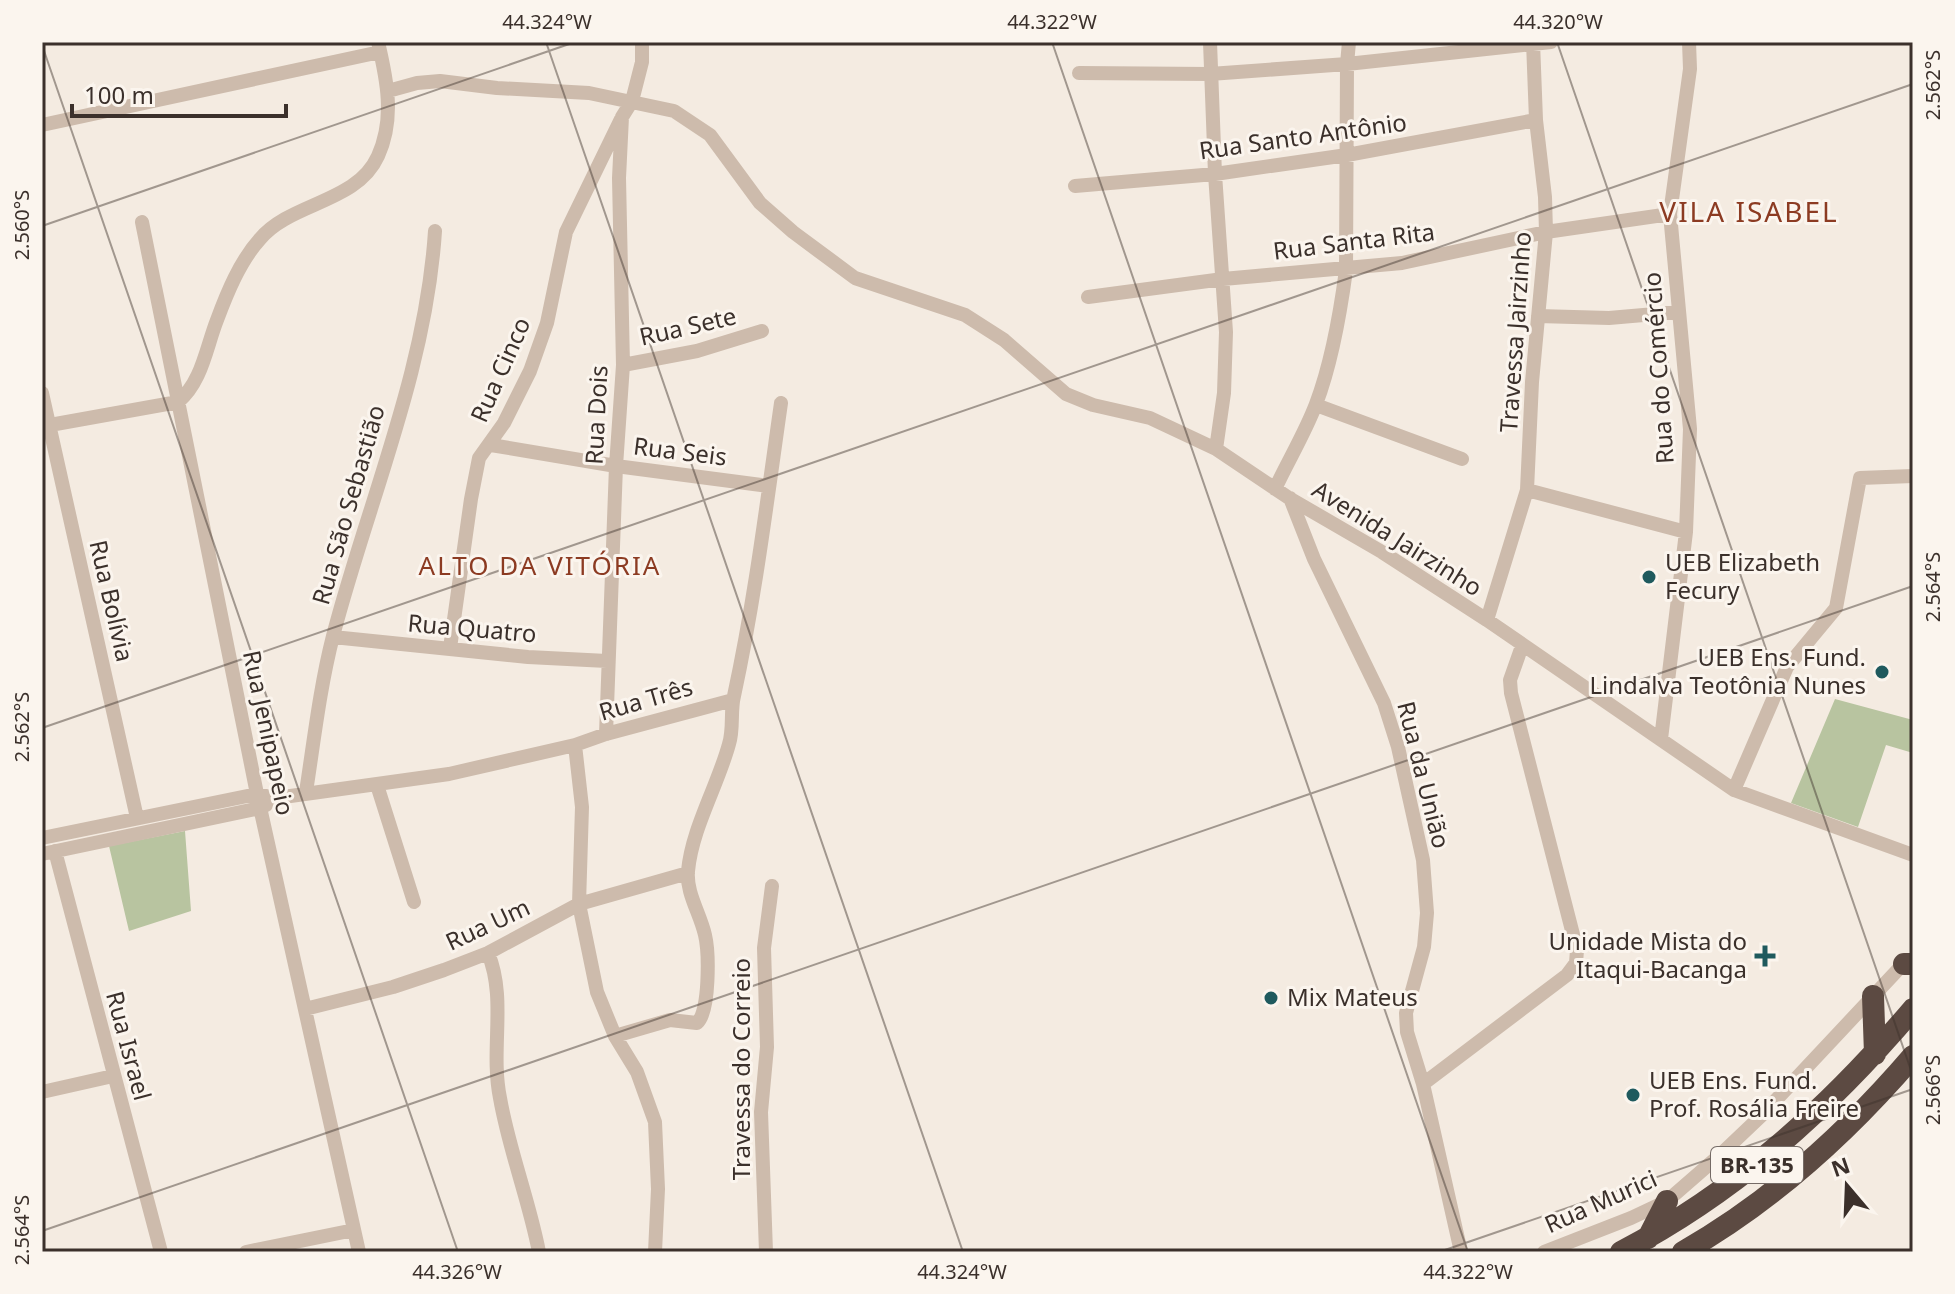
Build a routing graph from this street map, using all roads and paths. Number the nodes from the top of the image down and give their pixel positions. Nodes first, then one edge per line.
1 (642, 42) edge
2 (1210, 42) edge
3 (1349, 42) edge
4 (1551, 42) edge
5 (1689, 42) edge
6 (1533, 43) edge
7 (379, 47) edge
8 (1347, 64) junction
9 (1079, 73) dead end
10 (1210, 74) junction
11 (388, 91) junction
12 (632, 101) junction
13 (622, 117) junction
14 (1536, 120) junction
15 (42, 125) edge
16 (1347, 155) junction
17 (1215, 174) junction
18 (1075, 186) dead end
19 (1670, 214) junction
20 (142, 222) dead end
21 (435, 231) dead end
22 (1546, 232) junction
23 (1346, 270) junction
24 (1223, 279) junction
25 (1088, 297) dead end
26 (1678, 312) junction
27 (1538, 316) junction
28 (762, 331) dead end
29 (623, 365) junction
30 (42, 394) edge
31 (178, 402) junction
32 (781, 403) dead end
33 (1316, 405) junction
34 (50, 425) junction
35 (491, 445) junction
36 (1216, 449) junction
37 (1462, 459) dead end
38 (616, 466) junction
39 (1913, 476) edge
40 (769, 486) junction
41 (1275, 489) junction
42 (1527, 490) junction
43 (1289, 498) junction
44 (1686, 532) junction
45 (1487, 620) junction
46 (333, 637) junction
47 (1522, 646) junction
48 (450, 648) junction
49 (607, 661) junction
50 (733, 700) junction
51 (606, 734) junction
52 (1661, 739) junction
53 (575, 745) junction
54 (377, 785) junction
55 (1734, 790) junction
56 (306, 792) junction
57 (259, 801) junction
58 (137, 818) junction
59 (42, 838) edge
60 (48, 852) edge
61 (1913, 855) edge
62 (688, 873) junction
63 (772, 886) dead end
64 (414, 902) dead end
65 (579, 904) junction
66 (488, 953) junction
67 (1910, 961) edge
68 (1873, 996) junction
69 (305, 1009) junction
70 (1913, 1009) edge
71 (615, 1036) junction
72 (1875, 1054) junction
73 (1913, 1056) edge
74 (113, 1076) junction
75 (1423, 1084) junction
76 (42, 1092) edge
77 (1667, 1201) junction
78 (354, 1230) junction
79 (1648, 1238) junction
80 (161, 1252) edge
81 (246, 1252) edge
82 (359, 1252) edge
83 (539, 1252) edge
84 (655, 1252) edge
85 (766, 1252) edge
86 (1461, 1252) edge
87 (1544, 1252) edge
88 (1621, 1252) edge
89 (1683, 1252) edge

1 - 12 street, Rua Dois
2 - 10 street
3 - 8 street
4 - 6 street
5 - 19 street, Rua do Comércio
6 - 8 street
6 - 14 street, Travessa Jairzinho
7 - 11 street
7 - 15 street
8 - 10 street
8 - 16 street
9 - 10 street
10 - 17 street
11 - 12 street, Avenida Jairzinho
11 - 31 street
12 - 13 street, Rua Dois
12 - 36 street, Avenida Jairzinho
13 - 29 street, Rua Dois
13 - 35 street, Rua Cinco
14 - 16 street, Rua Santo Antônio
14 - 22 street, Travessa Jairzinho
16 - 17 street, Rua Santo Antônio
16 - 23 street
17 - 18 street, Rua Santo Antônio
17 - 24 street
19 - 22 street, Rua Santa Rita
19 - 26 street, Rua do Comércio
20 - 31 street, Rua Jenipapeio
21 - 46 street, Rua São Sebastião
22 - 23 street, Rua Santa Rita
22 - 27 street, Travessa Jairzinho
23 - 24 street, Rua Santa Rita
23 - 33 street
24 - 25 street, Rua Santa Rita
24 - 36 street
26 - 27 street
26 - 44 street, Rua do Comércio
27 - 42 street, Travessa Jairzinho
28 - 29 street, Rua Sete
29 - 38 street, Rua Dois
30 - 34 street, Rua Bolívia
31 - 34 street
31 - 57 street, Rua Jenipapeio
32 - 40 street
33 - 37 street
33 - 41 street
34 - 58 street, Rua Bolívia
35 - 38 street, Rua Seis
35 - 48 street, Rua Cinco
36 - 41 street, Avenida Jairzinho
38 - 40 street, Rua Seis
38 - 49 street, Rua Dois
39 - 55 street
40 - 50 street
41 - 43 street, Avenida Jairzinho
42 - 44 street
42 - 45 street, Travessa Jairzinho
43 - 45 street, Avenida Jairzinho
43 - 75 street, Rua da União
44 - 52 street, Rua do Comércio
45 - 47 street, Avenida Jairzinho
46 - 48 street, Rua Quatro
46 - 56 street, Rua São Sebastião
47 - 52 street, Avenida Jairzinho
47 - 75 street
48 - 49 street, Rua Quatro
49 - 51 street, Rua Dois
50 - 51 street, Rua Três
50 - 62 street
51 - 53 street, Rua Três
52 - 55 street, Avenida Jairzinho
53 - 54 street, Rua Três
53 - 65 street
54 - 56 street, Rua Três
54 - 64 street
55 - 61 street, Avenida Jairzinho
56 - 57 street, Rua Três
57 - 58 street
57 - 60 street
57 - 69 street, Rua Jenipapeio
58 - 59 street
60 - 74 street, Rua Israel
62 - 65 street, Rua Um
62 - 71 street
63 - 85 street, Travessa do Correio
65 - 66 street, Rua Um
65 - 71 street
66 - 69 street, Rua Um
66 - 83 street
67 - 68 street, Rua Murici
68 - 72 highway
68 - 77 street, Rua Murici
69 - 78 street, Rua Jenipapeio
70 - 72 highway, BR-135
71 - 84 street
72 - 79 highway, BR-135
73 - 89 highway, BR-135
74 - 76 street
74 - 80 street, Rua Israel
75 - 86 street
77 - 79 highway
77 - 87 street, Rua Murici
78 - 81 street
78 - 82 street, Rua Jenipapeio
79 - 88 highway, BR-135

